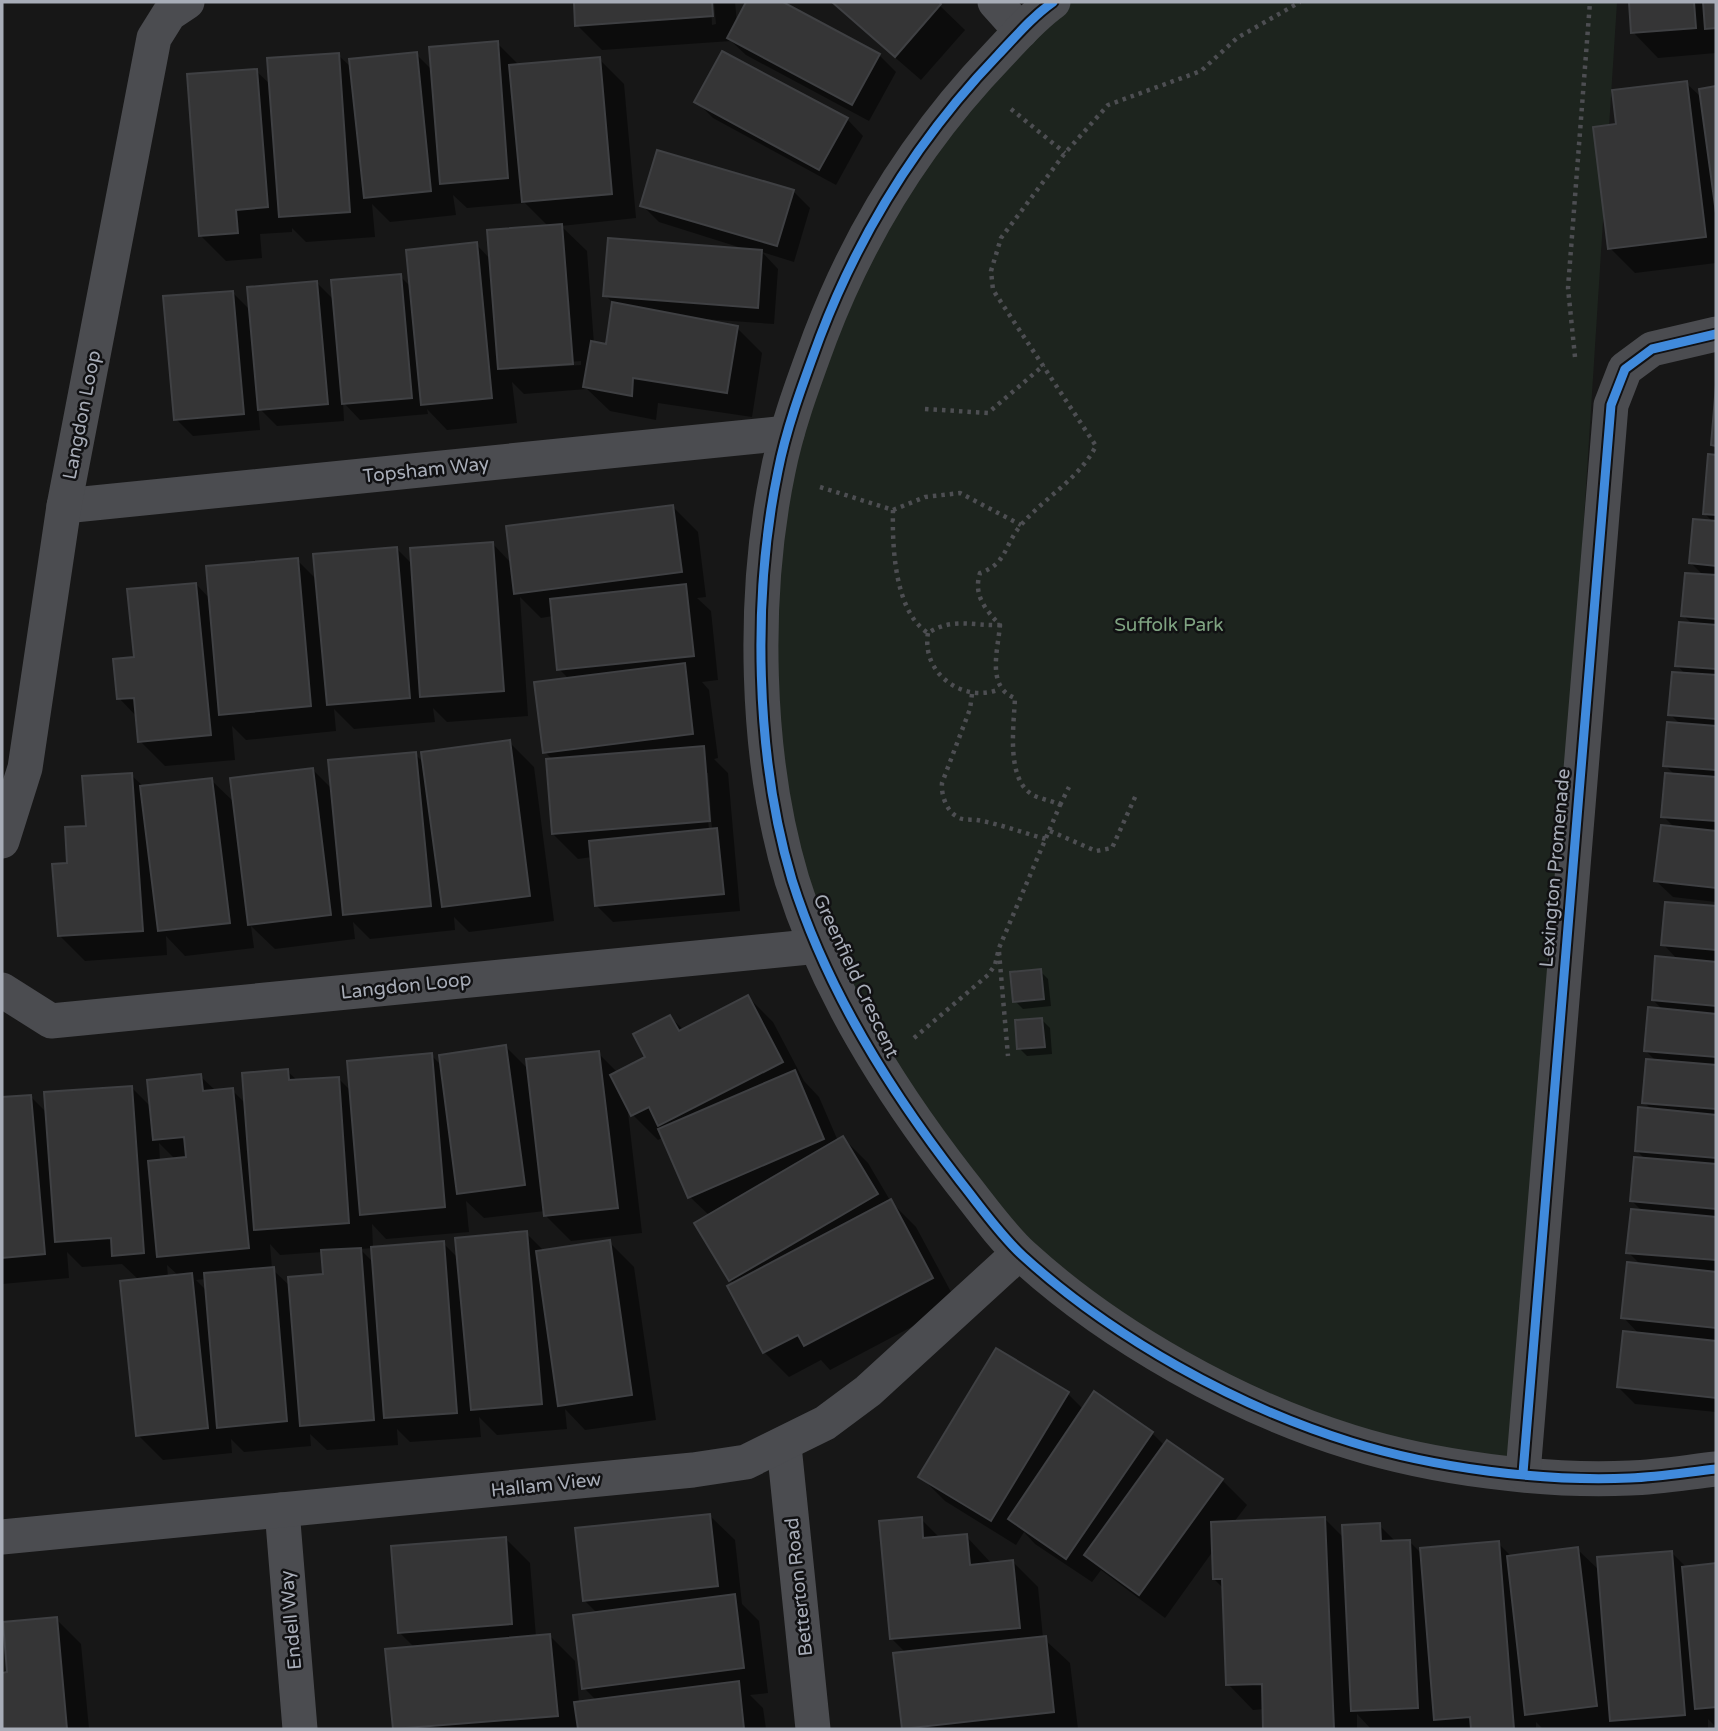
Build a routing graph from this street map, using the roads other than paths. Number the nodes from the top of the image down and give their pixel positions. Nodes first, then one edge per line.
1 (187, 2) edge
2 (995, 2) edge
3 (1053, 2) edge
4 (1021, 31) junction
5 (1716, 334) edge
6 (788, 433) junction
7 (64, 506) junction
8 (2, 841) edge
9 (819, 946) junction
10 (2, 990) edge
11 (1019, 1253) junction
12 (784, 1446) junction
13 (1716, 1469) edge
14 (1522, 1473) junction
15 (282, 1510) junction
16 (2, 1537) edge
17 (300, 1729) edge
18 (813, 1729) edge

1 - 7 street, Langdon Loop
2 - 4 street
3 - 4 street, Greenfield Crescent
4 - 6 street, Greenfield Crescent
5 - 14 street, Lexington Promenade
6 - 7 street, Topsham Way
6 - 9 street, Greenfield Crescent
7 - 8 street, Langdon Loop
9 - 10 street, Langdon Loop
9 - 11 street, Greenfield Crescent
11 - 12 street, Hallam View
11 - 14 street, Greenfield Crescent
12 - 15 street, Hallam View
12 - 18 street, Betterton Road
13 - 14 street, Greenfield Crescent
15 - 16 street, Hallam View
15 - 17 street, Endell Way

